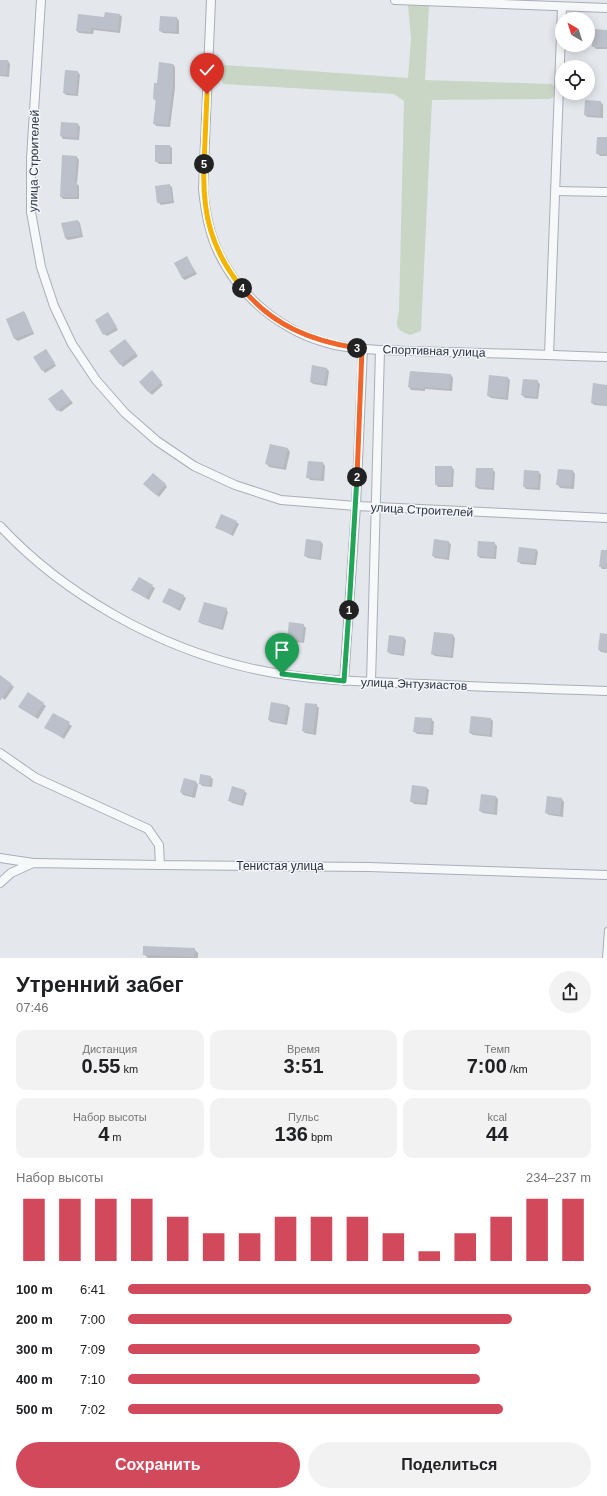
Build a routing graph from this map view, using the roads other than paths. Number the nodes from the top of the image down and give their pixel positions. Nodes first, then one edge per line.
1 (41, 0) edge
2 (211, 0) edge
3 (395, 0) edge
4 (562, 7) junction
5 (607, 8) edge
6 (556, 191) junction
7 (607, 192) edge
8 (362, 349) junction
9 (380, 350) junction
10 (549, 355) junction
11 (607, 357) edge
12 (356, 506) junction
13 (375, 507) junction
14 (607, 518) edge
15 (0, 526) edge
16 (344, 681) junction
17 (371, 682) junction
18 (607, 691) edge
19 (0, 753) edge
20 (0, 858) edge
21 (33, 863) junction
22 (160, 865) junction
23 (607, 875) edge
24 (0, 883) edge
25 (607, 930) edge
26 (605, 958) edge

1 - 12 street, улица Строителей
2 - 8 street, Спортивная улица
3 - 4 street
4 - 5 street
4 - 6 street
6 - 7 street
6 - 10 street
8 - 9 street, Спортивная улица
8 - 12 street
9 - 10 street, Спортивная улица
9 - 13 street
10 - 11 street, Спортивная улица
12 - 13 street, улица Строителей
12 - 16 street
13 - 14 street, улица Строителей
13 - 17 street
15 - 16 street, улица Энтузиастов
16 - 17 street, улица Энтузиастов
17 - 18 street, улица Энтузиастов
19 - 22 street
20 - 21 street, Тенистая улица
21 - 22 street, Тенистая улица
21 - 24 street
22 - 23 street, Тенистая улица
25 - 26 lane

